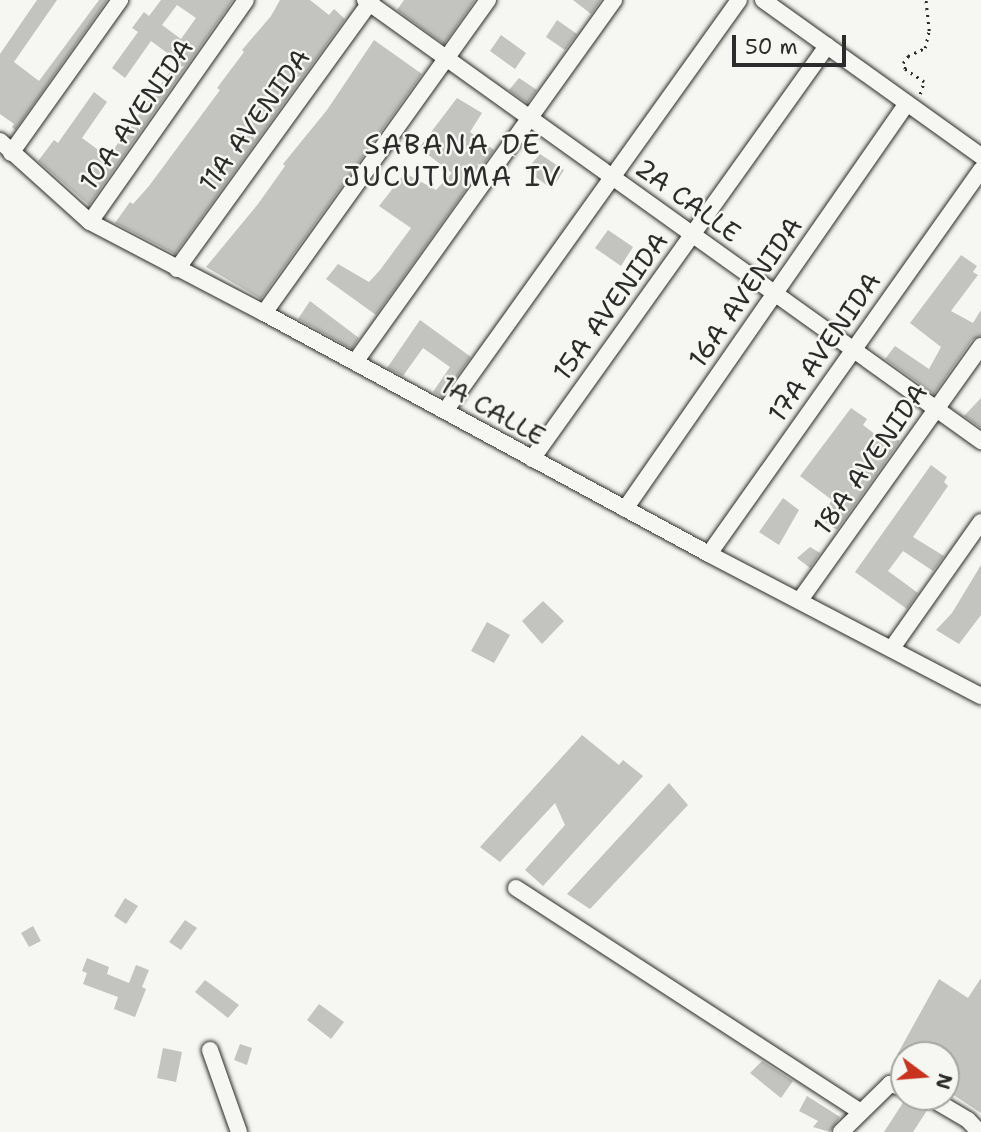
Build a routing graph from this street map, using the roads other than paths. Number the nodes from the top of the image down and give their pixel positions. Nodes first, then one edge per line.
1 (120, 0) edge
2 (246, 0) edge
3 (488, 0) edge
4 (614, 0) edge
5 (740, 0) edge
6 (763, 0) edge
7 (369, 1) edge
8 (827, 46) junction
9 (447, 58) junction
10 (907, 103) junction
11 (530, 118) junction
12 (6, 147) edge
13 (981, 156) edge
14 (981, 170) edge
15 (614, 178) junction
16 (90, 222) junction
17 (692, 234) junction
18 (177, 269) junction
19 (774, 292) junction
20 (264, 313) junction
21 (981, 346) edge
22 (852, 348) junction
23 (355, 362) junction
24 (936, 408) junction
25 (444, 411) junction
26 (981, 441) edge
27 (532, 458) junction
28 (625, 509) junction
29 (981, 522) edge
30 (709, 554) junction
31 (800, 600) junction
32 (892, 648) junction
33 (981, 696) edge
34 (516, 888) dead end
35 (210, 1050) dead end
36 (890, 1084) edge
37 (859, 1111) junction
38 (953, 1111) edge
39 (239, 1132) edge
40 (841, 1132) edge
41 (978, 1132) edge

1 - 12 street
2 - 16 street, 10A AVENIDA
3 - 9 street
4 - 11 street
5 - 15 street
6 - 8 street
7 - 9 street, 2A CALLE
7 - 18 street, 11A AVENIDA
8 - 10 street
8 - 17 street, 15A AVENIDA
9 - 11 street, 2A CALLE
9 - 20 street
10 - 13 street
10 - 19 street, 16A AVENIDA
11 - 15 street, 2A CALLE
11 - 23 street
12 - 16 street, 1A CALLE
14 - 22 street, 17A AVENIDA
15 - 17 street, 2A CALLE
15 - 25 street
16 - 18 street, 1A CALLE
17 - 19 street, 2A CALLE
17 - 27 street, 15A AVENIDA
18 - 20 street, 1A CALLE
19 - 22 street, 2A CALLE
19 - 28 street, 16A AVENIDA
20 - 23 street, 1A CALLE
21 - 24 street, 18A AVENIDA
22 - 24 street, 2A CALLE
22 - 30 street, 17A AVENIDA
23 - 25 street, 1A CALLE
24 - 26 street, 2A CALLE
24 - 31 street, 18A AVENIDA
25 - 27 street, 1A CALLE
27 - 28 street, 1A CALLE
28 - 30 street, 1A CALLE
29 - 32 street
30 - 31 street, 1A CALLE
31 - 32 street, 1A CALLE
32 - 33 street, 1A CALLE
34 - 37 street
35 - 39 street
36 - 37 street
37 - 40 street
38 - 41 street

